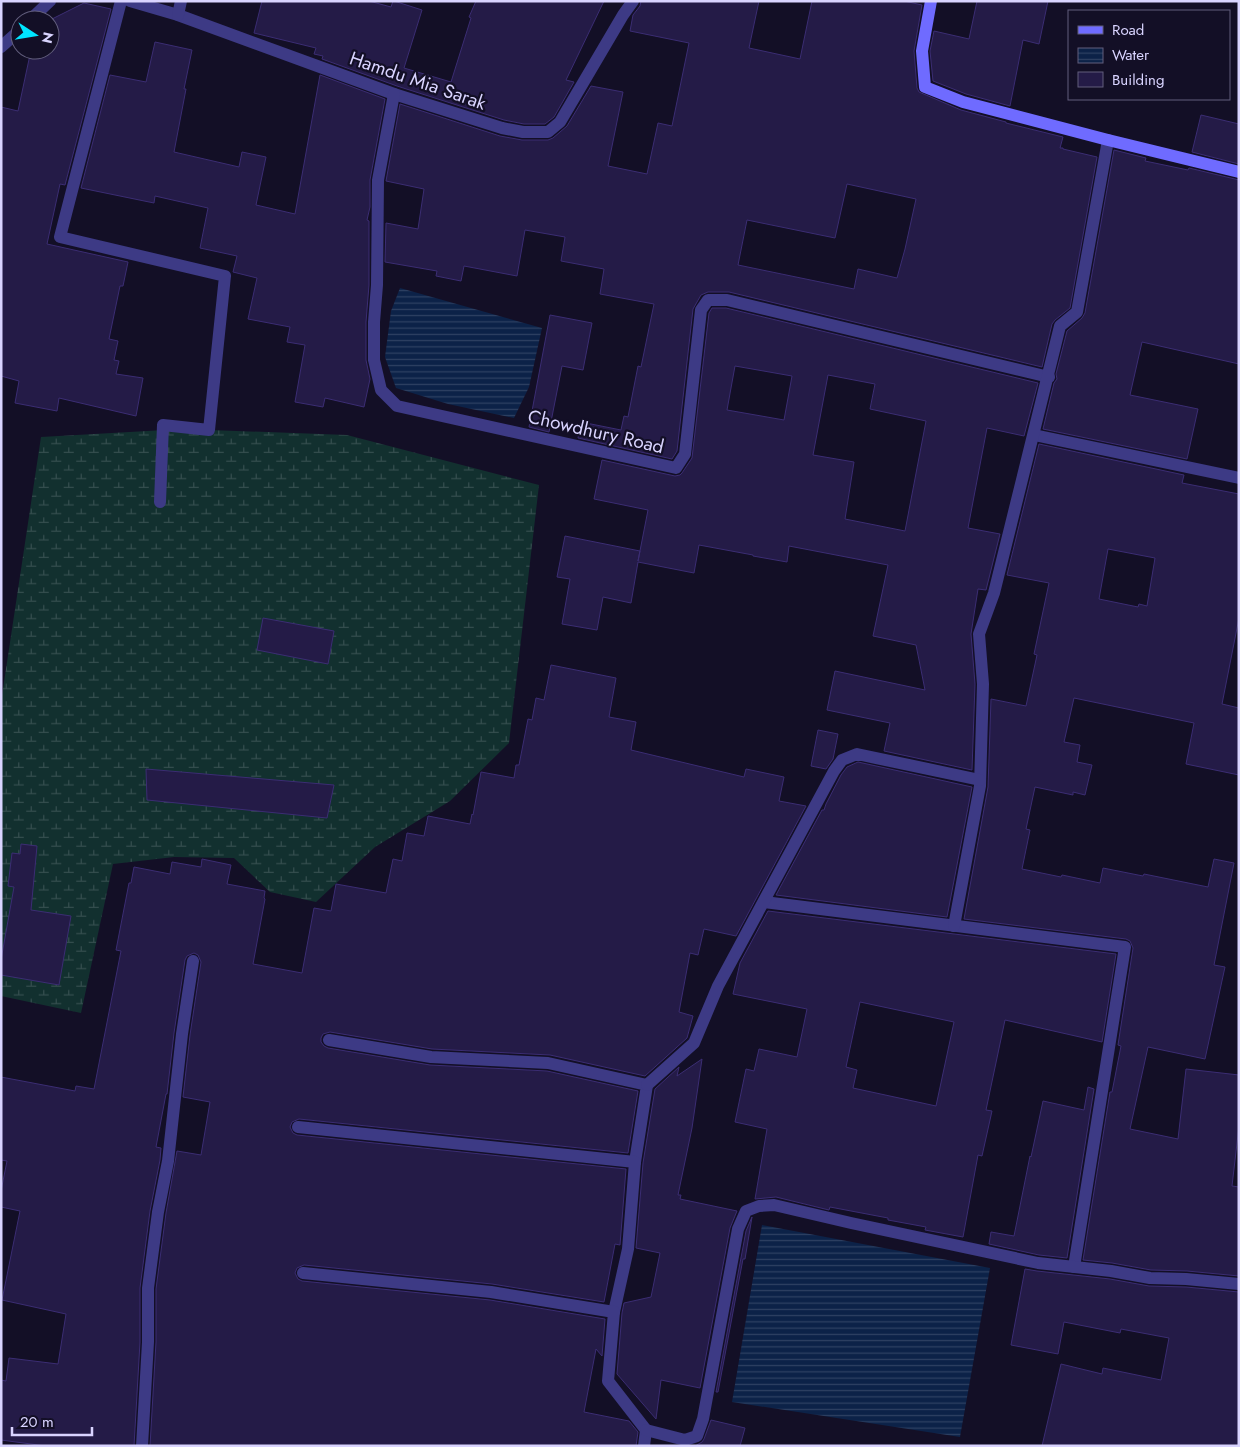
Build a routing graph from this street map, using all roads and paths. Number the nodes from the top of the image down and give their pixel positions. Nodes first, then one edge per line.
1 (50, 1) edge
2 (121, 1) edge
3 (130, 1) edge
4 (181, 1) edge
5 (633, 1) edge
6 (931, 1) edge
7 (41, 10) edge
8 (178, 15) junction
9 (394, 94) junction
10 (1108, 140) junction
11 (1239, 172) edge
12 (1049, 377) junction
13 (1034, 436) junction
14 (1239, 478) edge
15 (160, 502) dead end
16 (980, 780) junction
17 (764, 902) junction
18 (954, 926) junction
19 (193, 961) dead end
20 (329, 1040) dead end
21 (647, 1085) junction
22 (298, 1127) dead end
23 (635, 1162) junction
24 (1074, 1267) junction
25 (303, 1273) dead end
26 (1239, 1284) edge
27 (614, 1312) junction
28 (646, 1430) junction
29 (142, 1446) edge
30 (644, 1446) edge

1 - 7 street
2 - 15 street
3 - 8 street, Hamdu Mia Sarak
4 - 8 street
5 - 9 street, Hamdu Mia Sarak
6 - 10 street
8 - 9 street, Hamdu Mia Sarak
9 - 12 street, Chowdhury Road
10 - 11 street
10 - 12 street
12 - 13 street
13 - 14 street
13 - 16 street
16 - 17 street
16 - 18 street
17 - 18 street
17 - 21 street
18 - 24 street
19 - 29 street
20 - 21 street
21 - 23 street
22 - 23 street
23 - 27 street
24 - 26 street
24 - 28 street
25 - 27 street
27 - 28 street
28 - 30 street

